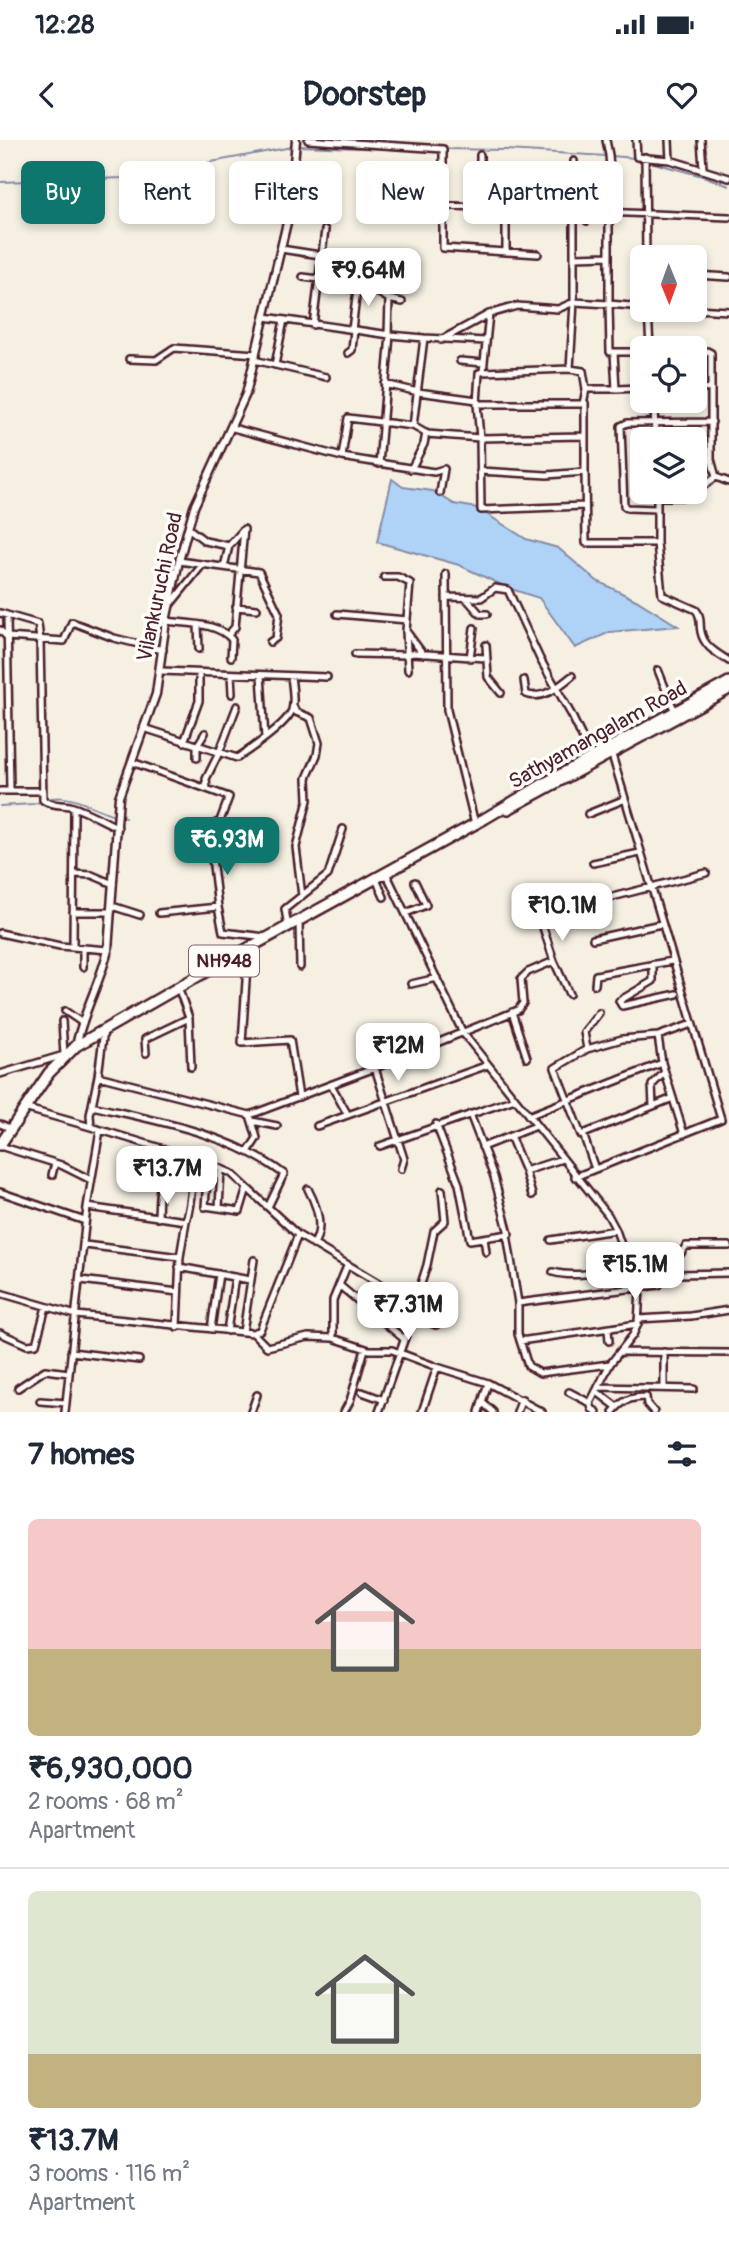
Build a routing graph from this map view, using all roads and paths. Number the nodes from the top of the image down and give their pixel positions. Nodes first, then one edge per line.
1 (308, 140) edge
2 (421, 140) edge
3 (606, 140) edge
4 (636, 140) edge
5 (669, 140) edge
6 (701, 140) edge
7 (296, 144) edge
8 (420, 148) junction
9 (481, 155) dead end
10 (645, 160) junction
11 (670, 160) junction
12 (443, 161) edge
13 (481, 161) edge
14 (609, 161) edge
15 (703, 168) junction
16 (729, 178) edge
17 (623, 212) edge
18 (643, 213) junction
19 (729, 217) edge
20 (443, 224) edge
21 (506, 224) dead end
22 (575, 224) edge
23 (610, 224) edge
24 (325, 230) dead end
25 (645, 245) edge
26 (281, 249) junction
27 (506, 252) junction
28 (537, 254) dead end
29 (322, 255) junction
30 (609, 256) junction
31 (574, 257) junction
32 (707, 276) edge
33 (729, 277) edge
34 (303, 278) dead end
35 (319, 279) junction
36 (357, 289) junction
37 (390, 299) junction
38 (402, 302) dead end
39 (573, 302) junction
40 (609, 304) junction
41 (630, 306) edge
42 (707, 310) edge
43 (729, 311) edge
44 (489, 314) junction
45 (265, 317) junction
46 (284, 320) junction
47 (313, 325) junction
48 (353, 330) junction
49 (389, 335) junction
50 (424, 338) junction
51 (441, 340) junction
52 (486, 341) junction
53 (708, 351) dead end
54 (614, 352) junction
55 (630, 352) edge
56 (348, 353) dead end
57 (255, 357) junction
58 (129, 359) dead end
59 (460, 361) dead end
60 (484, 363) junction
61 (275, 365) junction
62 (570, 369) junction
63 (483, 372) junction
64 (326, 377) dead end
65 (385, 384) junction
66 (616, 388) junction
67 (630, 388) edge
68 (586, 389) junction
69 (707, 389) edge
70 (711, 389) junction
71 (418, 392) junction
72 (477, 402) junction
73 (585, 403) junction
74 (654, 413) edge
75 (712, 422) junction
76 (382, 423) junction
77 (654, 423) junction
78 (413, 426) junction
79 (654, 427) edge
80 (233, 428) junction
81 (426, 433) junction
82 (585, 436) junction
83 (480, 438) junction
84 (342, 457) junction
85 (379, 464) junction
86 (411, 469) junction
87 (480, 471) junction
88 (585, 472) junction
89 (716, 477) junction
90 (729, 482) edge
91 (707, 483) edge
92 (440, 493) dead end
93 (657, 504) edge
94 (584, 506) junction
95 (657, 509) junction
96 (188, 528) junction
97 (657, 543) junction
98 (229, 546) junction
99 (179, 561) junction
100 (203, 564) junction
101 (224, 567) junction
102 (240, 569) junction
103 (446, 574) dead end
104 (384, 577) dead end
105 (446, 597) junction
106 (466, 598) junction
107 (170, 605) junction
108 (236, 607) junction
109 (257, 609) dead end
110 (3, 614) edge
111 (337, 614) dead end
112 (487, 614) dead end
113 (407, 620) junction
114 (166, 621) junction
115 (198, 625) junction
116 (474, 628) dead end
117 (0, 630) edge
118 (406, 631) junction
119 (228, 635) junction
120 (7, 637) junction
121 (40, 640) junction
122 (270, 642) dead end
123 (486, 645) dead end
124 (199, 649) dead end
125 (163, 650) junction
126 (355, 654) dead end
127 (423, 654) junction
128 (407, 655) junction
129 (231, 657) dead end
130 (447, 657) junction
131 (470, 658) junction
132 (485, 658) junction
133 (729, 661) edge
134 (408, 670) dead end
135 (658, 670) dead end
136 (160, 671) junction
137 (199, 673) junction
138 (231, 674) junction
139 (261, 675) junction
140 (291, 676) junction
141 (572, 676) dead end
142 (327, 677) dead end
143 (524, 680) dead end
144 (729, 682) edge
145 (556, 687) junction
146 (729, 689) edge
147 (501, 693) dead end
148 (232, 694) dead end
149 (703, 700) junction
150 (237, 706) dead end
151 (293, 706) junction
152 (676, 712) junction
153 (144, 728) junction
154 (205, 733) dead end
155 (265, 738) junction
156 (184, 742) junction
157 (197, 746) junction
158 (219, 753) junction
159 (612, 755) junction
160 (197, 758) dead end
161 (592, 758) junction
162 (132, 762) junction
163 (207, 789) junction
164 (0, 791) edge
165 (10, 791) junction
166 (41, 791) junction
167 (623, 800) junction
168 (74, 808) junction
169 (588, 814) dead end
170 (480, 822) junction
171 (118, 828) junction
172 (343, 829) dead end
173 (640, 853) junction
174 (593, 863) dead end
175 (386, 873) junction
176 (706, 873) dead end
177 (74, 874) junction
178 (376, 879) junction
179 (415, 882) dead end
180 (113, 884) junction
181 (650, 887) junction
182 (302, 896) junction
183 (384, 897) dead end
184 (534, 900) dead end
185 (581, 905) dead end
186 (218, 907) junction
187 (111, 909) junction
188 (73, 912) junction
189 (159, 913) dead end
190 (405, 913) junction
191 (139, 915) dead end
192 (299, 921) junction
193 (661, 924) junction
194 (288, 928) junction
195 (0, 933) edge
196 (269, 938) junction
197 (593, 939) dead end
198 (73, 947) junction
199 (83, 947) junction
200 (108, 950) junction
201 (248, 950) junction
202 (554, 961) junction
203 (672, 961) junction
204 (653, 964) junction
205 (83, 967) dead end
206 (300, 967) dead end
207 (437, 978) junction
208 (411, 984) dead end
209 (595, 985) dead end
210 (178, 987) junction
211 (569, 993) dead end
212 (677, 994) dead end
213 (65, 1011) dead end
214 (512, 1012) junction
215 (599, 1013) dead end
216 (189, 1017) junction
217 (62, 1021) dead end
218 (81, 1022) junction
219 (692, 1024) junction
220 (104, 1030) junction
221 (463, 1033) junction
222 (658, 1036) junction
223 (76, 1046) junction
224 (587, 1049) junction
225 (146, 1053) dead end
226 (66, 1055) junction
227 (527, 1058) dead end
228 (662, 1063) junction
229 (488, 1065) junction
230 (191, 1067) dead end
231 (375, 1069) junction
232 (665, 1072) junction
233 (0, 1074) edge
234 (98, 1076) junction
235 (331, 1085) junction
236 (299, 1097) junction
237 (673, 1098) junction
238 (515, 1099) junction
239 (566, 1100) junction
240 (386, 1102) junction
241 (92, 1106) junction
242 (653, 1106) junction
243 (24, 1108) junction
244 (470, 1114) junction
245 (348, 1115) junction
246 (528, 1116) junction
247 (251, 1118) junction
248 (0, 1124) edge
249 (436, 1124) junction
250 (277, 1126) dead end
251 (317, 1126) dead end
252 (536, 1126) junction
253 (91, 1127) junction
254 (10, 1128) junction
255 (100, 1130) junction
256 (583, 1134) junction
257 (684, 1134) junction
258 (510, 1136) junction
259 (397, 1139) junction
260 (0, 1146) edge
261 (380, 1146) dead end
262 (482, 1147) junction
263 (248, 1152) junction
264 (184, 1156) junction
265 (195, 1159) junction
266 (562, 1159) junction
267 (55, 1163) junction
268 (208, 1164) junction
269 (221, 1169) junction
270 (401, 1169) dead end
271 (595, 1170) junction
272 (526, 1171) junction
273 (52, 1175) dead end
274 (575, 1177) junction
275 (91, 1180) junction
276 (247, 1188) junction
277 (309, 1189) dead end
278 (442, 1190) dead end
279 (0, 1192) edge
280 (532, 1195) dead end
281 (87, 1207) junction
282 (268, 1207) junction
283 (219, 1208) junction
284 (158, 1218) junction
285 (186, 1220) junction
286 (85, 1221) junction
287 (616, 1230) junction
288 (507, 1234) junction
289 (298, 1235) junction
290 (484, 1238) junction
291 (551, 1240) dead end
292 (85, 1245) junction
293 (313, 1245) junction
294 (729, 1246) edge
295 (486, 1252) dead end
296 (180, 1257) junction
297 (254, 1260) dead end
298 (347, 1266) junction
299 (179, 1267) junction
300 (629, 1268) junction
301 (553, 1272) dead end
302 (729, 1273) edge
303 (219, 1274) junction
304 (678, 1274) dead end
305 (235, 1277) junction
306 (81, 1280) junction
307 (250, 1280) junction
308 (339, 1285) junction
309 (640, 1289) junction
310 (178, 1292) junction
311 (0, 1293) edge
312 (518, 1303) junction
313 (414, 1306) junction
314 (46, 1307) junction
315 (729, 1310) edge
316 (76, 1315) junction
317 (413, 1316) junction
318 (638, 1322) junction
319 (436, 1325) dead end
320 (177, 1327) junction
321 (211, 1329) junction
322 (608, 1329) junction
323 (227, 1331) junction
324 (243, 1332) junction
325 (0, 1333) edge
326 (253, 1333) junction
327 (332, 1338) junction
328 (404, 1339) junction
329 (520, 1340) junction
330 (609, 1341) dead end
331 (365, 1349) junction
332 (71, 1352) junction
333 (621, 1352) junction
334 (664, 1352) junction
335 (399, 1353) junction
336 (729, 1353) edge
337 (139, 1360) dead end
338 (610, 1364) junction
339 (436, 1367) junction
340 (69, 1373) junction
341 (488, 1382) junction
342 (18, 1388) dead end
343 (646, 1388) junction
344 (664, 1388) junction
345 (597, 1389) junction
346 (694, 1389) dead end
347 (362, 1392) dead end
348 (569, 1392) dead end
349 (257, 1395) dead end
350 (646, 1397) junction
351 (522, 1399) junction
352 (384, 1400) junction
353 (40, 1401) dead end
354 (482, 1402) junction
355 (66, 1403) junction
356 (590, 1403) junction
357 (615, 1410) edge
358 (65, 1412) edge
359 (251, 1412) edge
360 (344, 1412) edge
361 (380, 1412) edge
362 (422, 1412) edge
363 (479, 1412) edge
364 (493, 1412) edge
365 (517, 1412) edge
366 (542, 1412) edge
367 (597, 1412) edge
368 (654, 1412) edge

1 - 8 street
2 - 8 street
3 - 14 street
4 - 10 street
5 - 11 street
6 - 15 street
7 - 26 street, Vilankuruchi Road
8 - 12 street
9 - 13 street
10 - 11 street
10 - 18 street
11 - 15 street
15 - 16 street
17 - 18 street
18 - 19 street
18 - 25 street
20 - 27 street
21 - 27 street
22 - 31 street
23 - 30 street
24 - 29 street
26 - 29 street
26 - 45 street, Vilankuruchi Road
27 - 28 street
29 - 35 street
29 - 36 street
30 - 31 street
30 - 40 street
31 - 39 street
32 - 33 street
34 - 35 street
35 - 47 street
36 - 37 street
36 - 48 street
37 - 38 street
37 - 49 street
39 - 40 street
39 - 44 street
39 - 62 street
40 - 41 street
40 - 54 street
42 - 43 street
44 - 51 street
44 - 52 street
45 - 46 street
45 - 57 street, Vilankuruchi Road
46 - 47 street
46 - 61 street
47 - 48 street
48 - 49 street
48 - 56 street
49 - 50 street
49 - 65 street
50 - 51 street
50 - 71 street
51 - 52 street
52 - 60 street
53 - 70 street
54 - 55 street
54 - 66 street
57 - 58 street
57 - 61 street
57 - 80 street, Vilankuruchi Road
59 - 60 street
60 - 63 street
61 - 64 street
62 - 63 street
62 - 68 street
63 - 72 street
65 - 71 street
65 - 76 street
66 - 67 street
66 - 68 street
68 - 73 street
69 - 70 street
70 - 75 street
71 - 72 street
71 - 78 street
72 - 73 street
72 - 83 street
73 - 82 street
74 - 77 street
75 - 77 street
75 - 89 street
76 - 78 street
76 - 84 street
76 - 85 street
77 - 79 street
77 - 95 street
78 - 81 street
80 - 84 street
80 - 96 street, Vilankuruchi Road
81 - 83 street
81 - 86 street
82 - 83 street
82 - 88 street
83 - 87 street
84 - 85 street
85 - 86 street
86 - 92 street
87 - 88 street
87 - 94 street
88 - 94 street
89 - 90 street
89 - 91 street
93 - 95 street
94 - 97 street
95 - 97 street
96 - 98 street
96 - 99 street, Vilankuruchi Road
97 - 133 street
98 - 101 street
98 - 102 street
99 - 100 street
99 - 107 street, Vilankuruchi Road
100 - 101 street
100 - 107 street
101 - 102 street
102 - 108 street
102 - 122 street
103 - 105 street
104 - 113 street
105 - 106 street
105 - 130 street
106 - 112 street
106 - 145 street
107 - 114 street, Vilankuruchi Road
108 - 109 street
108 - 119 street
110 - 120 street
110 - 121 street
111 - 113 street
113 - 118 street
114 - 115 street
114 - 125 street, Vilankuruchi Road
115 - 119 street
115 - 124 street
116 - 131 street
117 - 120 street
118 - 127 street
118 - 128 street
119 - 129 street
120 - 121 street
120 - 165 street
121 - 125 street
121 - 166 street
123 - 132 street
125 - 136 street, Vilankuruchi Road
126 - 128 street
127 - 128 street
127 - 130 street
128 - 134 street
130 - 131 street
130 - 170 street
131 - 132 street
132 - 147 street
135 - 152 street
136 - 137 street
136 - 153 street, Vilankuruchi Road
137 - 138 street
137 - 156 street
138 - 139 street
138 - 148 street
139 - 140 street
139 - 155 street
140 - 142 street
140 - 151 street
141 - 145 street
143 - 145 street
144 - 149 highway, Sathyamangalam Road / NH948
145 - 161 street
146 - 149 highway, Sathyamangalam Road / NH948
149 - 152 highway, Sathyamangalam Road / NH948
149 - 159 highway, Sathyamangalam Road / NH948
150 - 158 street
151 - 155 street
151 - 182 street
152 - 161 highway, Sathyamangalam Road / NH948
153 - 156 street
153 - 162 street, Vilankuruchi Road
154 - 157 street
155 - 158 street
156 - 157 street
157 - 158 street
157 - 160 street
158 - 163 street
159 - 167 street
159 - 170 highway, Sathyamangalam Road / NH948
161 - 170 highway, Sathyamangalam Road / NH948
162 - 163 street
162 - 171 street, Vilankuruchi Road
163 - 186 street
164 - 165 street
165 - 166 street
166 - 168 street
167 - 169 street
167 - 173 street
168 - 171 street
168 - 177 street
170 - 175 highway, Sathyamangalam Road / NH948
171 - 180 street, Vilankuruchi Road
172 - 182 street
173 - 174 street
173 - 181 street
175 - 178 highway, Sathyamangalam Road / NH948
175 - 190 street
176 - 181 street
177 - 180 street
177 - 188 street
178 - 183 street
178 - 192 highway, Sathyamangalam Road / NH948
179 - 190 street
180 - 187 street, Vilankuruchi Road
181 - 185 street
181 - 193 street
182 - 194 street
184 - 202 street
186 - 189 street
186 - 196 street
187 - 188 street
187 - 191 street
187 - 200 street, Vilankuruchi Road
188 - 198 street
190 - 207 street
192 - 194 highway, Sathyamangalam Road / NH948
192 - 206 street
193 - 197 street
193 - 203 street
194 - 196 highway, Sathyamangalam Road / NH948
195 - 198 street
196 - 201 highway, Sathyamangalam Road / NH948
198 - 199 street
199 - 200 street
199 - 205 street
200 - 218 street, Vilankuruchi Road
201 - 210 highway, Sathyamangalam Road / NH948
201 - 236 street
202 - 211 street
202 - 214 street
203 - 204 street
203 - 219 street
204 - 209 street
204 - 212 street
207 - 208 street
207 - 221 street
210 - 216 street
210 - 220 highway, Sathyamangalam Road / NH948
213 - 218 street
214 - 221 street
214 - 227 street
215 - 224 street
216 - 225 street
216 - 230 street
217 - 226 street
218 - 223 street, Vilankuruchi Road
219 - 222 street
219 - 257 street
220 - 223 highway, Sathyamangalam Road / NH948
220 - 234 street
221 - 229 street
221 - 231 street
222 - 224 street
222 - 228 street
223 - 226 highway, Sathyamangalam Road / NH948
224 - 239 street
226 - 233 street
226 - 243 highway, Sathyamangalam Road / NH948
228 - 232 street
228 - 239 street
229 - 238 street
229 - 240 street
231 - 235 street
231 - 240 street
232 - 237 street
232 - 242 street
234 - 241 street
234 - 247 street
235 - 236 street
235 - 245 street
236 - 247 street
237 - 242 street
237 - 257 street
238 - 244 street
238 - 246 street
239 - 246 street
239 - 256 street
240 - 245 street
240 - 259 street
241 - 253 street
241 - 263 street
242 - 256 street
243 - 253 street
243 - 254 highway, Sathyamangalam Road / NH948
244 - 249 street
244 - 262 street
245 - 251 street
246 - 252 street
247 - 250 street
247 - 263 street
248 - 254 street
249 - 259 street
249 - 290 street
252 - 258 street
252 - 266 street
253 - 255 street
254 - 260 highway, Sathyamangalam Road / NH948
255 - 264 street
255 - 275 street
256 - 271 street
257 - 271 street
258 - 262 street
258 - 272 street
259 - 261 street
259 - 270 street
260 - 267 street
262 - 288 street
263 - 282 street
264 - 265 street
264 - 284 street
265 - 268 street
265 - 285 street
266 - 272 street
266 - 274 street
267 - 273 street
267 - 275 street
268 - 269 street
268 - 283 street
269 - 276 street
269 - 283 street
271 - 274 street
272 - 280 street
274 - 287 street
275 - 281 street
276 - 282 street
276 - 283 street
277 - 293 street
278 - 313 street
279 - 286 street
281 - 284 street
281 - 286 street
282 - 289 street
284 - 285 street
285 - 296 street
286 - 292 street
287 - 291 street
287 - 300 street
288 - 290 street
288 - 312 street
289 - 293 street
289 - 326 street
290 - 295 street
292 - 296 street
292 - 306 street
293 - 298 street
294 - 309 street
296 - 299 street
297 - 307 street
298 - 308 street
298 - 313 street
299 - 303 street
299 - 310 street
300 - 301 street
300 - 309 street
302 - 304 street
303 - 305 street
303 - 321 street
305 - 307 street
305 - 323 street
306 - 310 street
306 - 316 street
307 - 324 street
308 - 327 street
308 - 328 street
309 - 312 street
309 - 318 street
310 - 320 street
311 - 314 street
312 - 329 street
313 - 317 street
314 - 316 street
314 - 325 street
315 - 318 street
316 - 320 street
316 - 332 street
317 - 319 street
317 - 328 street
318 - 322 street
318 - 333 street
320 - 321 street
321 - 323 street
322 - 329 street
322 - 330 street
323 - 324 street
324 - 326 street
326 - 327 street
327 - 331 street
328 - 335 street
329 - 338 street
331 - 335 street
331 - 360 street
332 - 337 street
332 - 340 street
333 - 334 street
333 - 338 street
334 - 336 street
334 - 344 street
335 - 339 street
335 - 352 street
338 - 345 street
339 - 341 street
339 - 362 street
340 - 342 street
340 - 355 street
341 - 351 street
341 - 354 street
343 - 344 street
343 - 345 street
343 - 350 street
344 - 346 street
345 - 356 street
345 - 357 street
347 - 352 street
348 - 356 street
349 - 359 street
350 - 357 street
350 - 368 street
351 - 365 street
351 - 366 street
352 - 361 street
353 - 355 street
354 - 363 street
354 - 364 street
355 - 358 street
356 - 367 street

